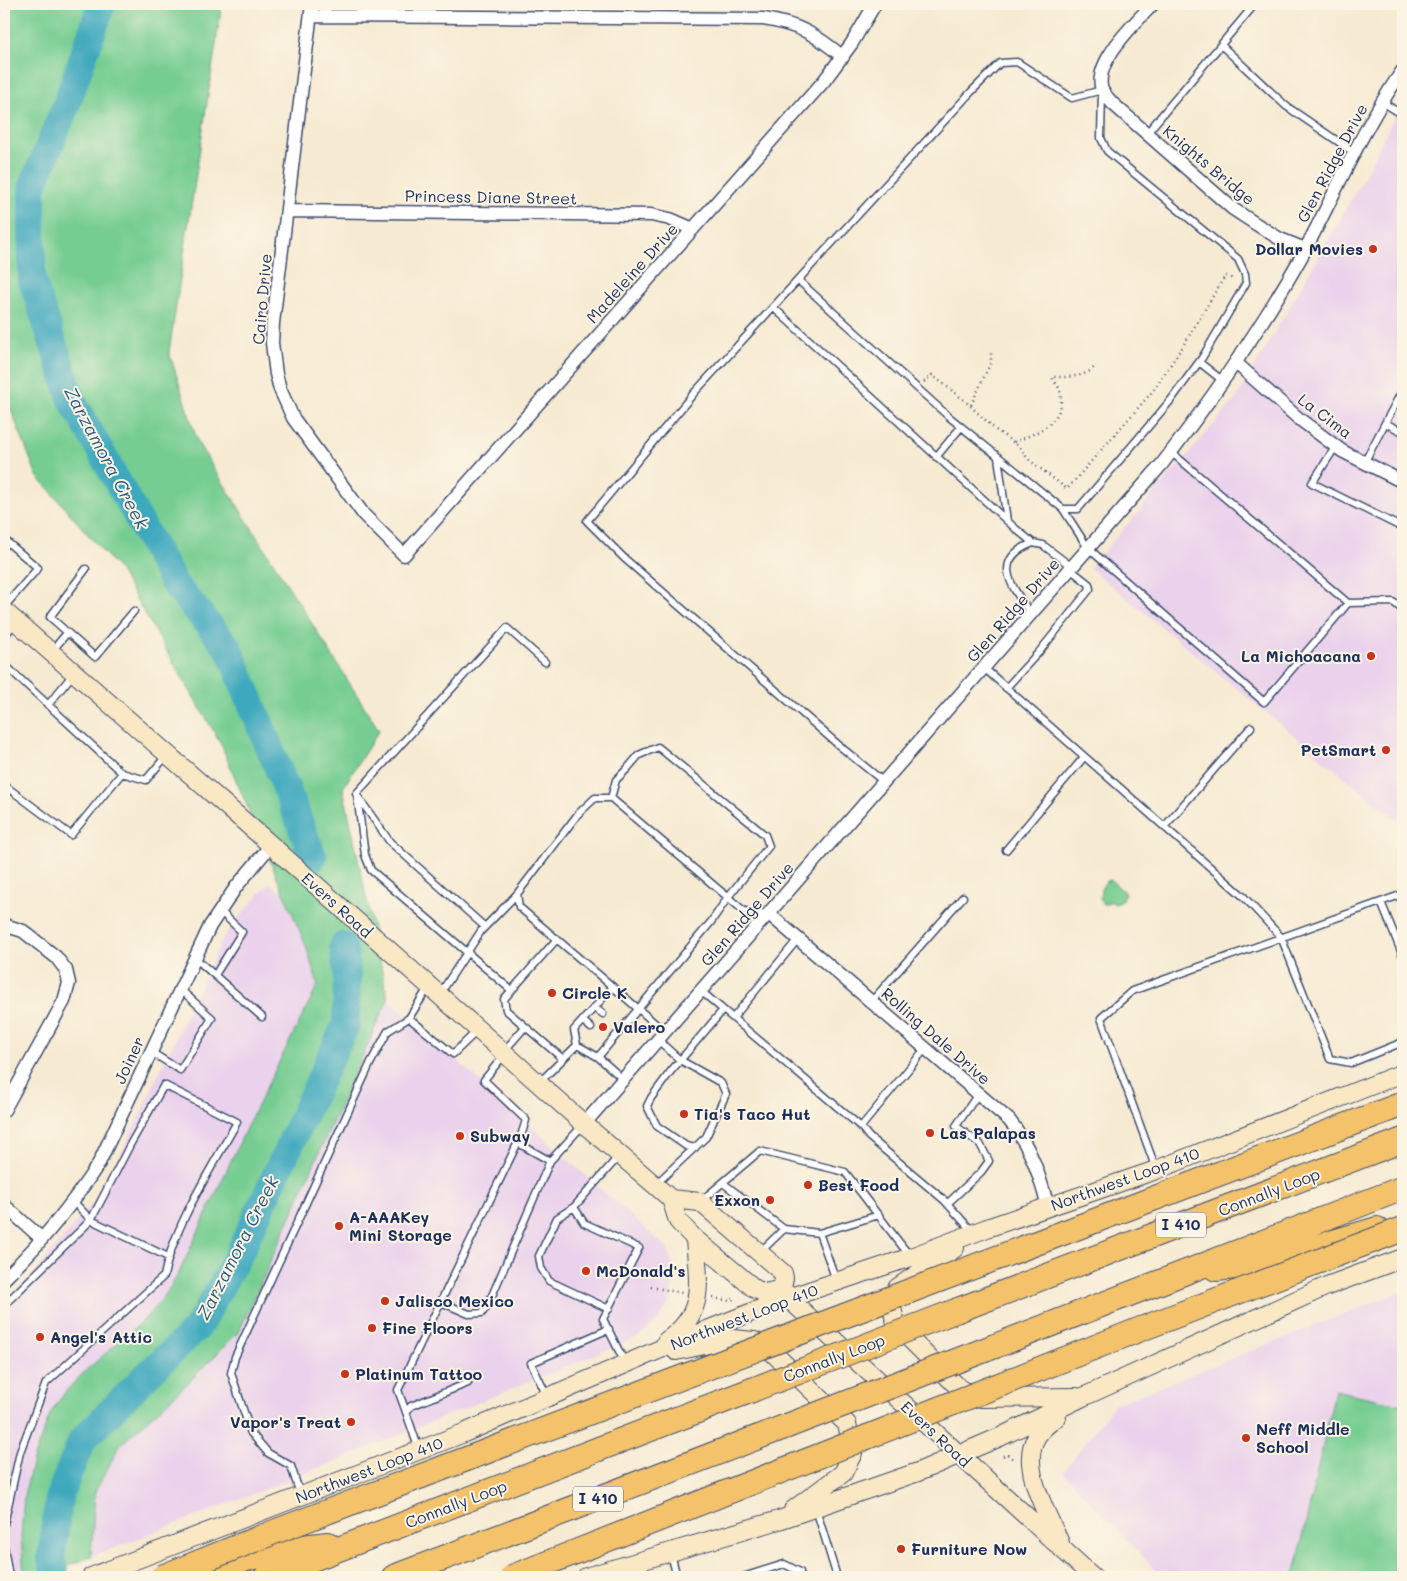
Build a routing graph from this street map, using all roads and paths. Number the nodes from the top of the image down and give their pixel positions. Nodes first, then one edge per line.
1 (875, 4) edge
2 (1152, 4) edge
3 (1256, 4) edge
4 (311, 10) edge
5 (1221, 45) junction
6 (843, 57) junction
7 (1403, 70) edge
8 (1102, 90) junction
9 (1382, 102) junction
10 (1403, 115) edge
11 (1147, 133) junction
12 (1355, 153) junction
13 (287, 211) junction
14 (693, 229) junction
15 (1305, 249) junction
16 (799, 281) junction
17 (1246, 283) junction
18 (774, 308) junction
19 (991, 352) dead end
20 (1199, 362) junction
21 (1236, 362) junction
22 (1095, 366) dead end
23 (1223, 381) junction
24 (917, 388) junction
25 (1403, 389) edge
26 (971, 405) junction
27 (1385, 423) junction
28 (961, 427) junction
29 (1403, 432) edge
30 (1014, 442) junction
31 (1336, 446) junction
32 (1171, 452) junction
33 (936, 457) junction
34 (998, 457) junction
35 (1364, 463) junction
36 (1403, 482) edge
37 (1063, 509) junction
38 (1007, 521) junction
39 (1403, 528) edge
40 (6, 541) dead end
41 (1033, 543) junction
42 (1088, 548) junction
43 (404, 555) joint
44 (1071, 568) junction
45 (86, 569) dead end
46 (1348, 603) junction
47 (4, 607) edge
48 (1403, 610) edge
49 (134, 611) dead end
50 (1031, 614) junction
51 (10, 616) edge
52 (67, 633) junction
53 (4, 637) edge
54 (50, 652) junction
55 (545, 662) dead end
56 (4, 664) edge
57 (984, 668) junction
58 (74, 673) junction
59 (1006, 688) junction
60 (48, 705) junction
61 (1251, 727) dead end
62 (167, 754) junction
63 (1084, 756) junction
64 (122, 773) junction
65 (884, 782) junction
66 (4, 785) edge
67 (356, 794) junction
68 (611, 798) junction
69 (1164, 827) junction
70 (271, 845) junction
71 (1006, 850) dead end
72 (517, 894) junction
73 (1403, 894) edge
74 (728, 897) junction
75 (963, 897) dead end
76 (1381, 902) junction
77 (220, 911) junction
78 (769, 914) junction
79 (4, 925) edge
80 (485, 927) junction
81 (1281, 938) junction
82 (557, 939) junction
83 (798, 939) junction
84 (467, 952) junction
85 (1403, 956) edge
86 (195, 958) junction
87 (215, 975) junction
88 (613, 987) junction
89 (180, 989) junction
90 (511, 990) junction
91 (434, 991) junction
92 (701, 991) junction
93 (871, 1002) junction
94 (595, 1008) junction
95 (639, 1009) junction
96 (723, 1010) junction
97 (603, 1014) dead end
98 (262, 1016) dead end
99 (409, 1018) junction
100 (733, 1018) junction
101 (583, 1021) junction
102 (524, 1026) junction
103 (591, 1028) dead end
104 (478, 1030) junction
105 (662, 1036) junction
106 (1403, 1042) edge
107 (577, 1044) junction
108 (925, 1049) junction
109 (151, 1052) junction
110 (504, 1053) junction
111 (598, 1057) junction
112 (562, 1059) junction
113 (680, 1060) junction
114 (1403, 1073) edge
115 (623, 1079) junction
116 (538, 1084) junction
117 (978, 1094) junction
118 (1403, 1104) edge
119 (4, 1110) edge
120 (584, 1124) junction
121 (861, 1127) junction
122 (1403, 1140) edge
123 (518, 1143) junction
124 (695, 1148) junction
125 (619, 1155) junction
126 (550, 1161) junction
127 (1156, 1170) junction
128 (723, 1183) junction
129 (655, 1185) junction
130 (1403, 1188) edge
131 (671, 1198) junction
132 (73, 1200) junction
133 (700, 1202) junction
134 (948, 1203) junction
135 (4, 1205) edge
136 (574, 1207) junction
137 (1048, 1207) junction
138 (879, 1215) junction
139 (91, 1220) junction
140 (1403, 1221) edge
141 (784, 1229) junction
142 (1403, 1229) edge
143 (981, 1230) junction
144 (819, 1233) junction
145 (42, 1238) junction
146 (696, 1239) junction
147 (760, 1252) junction
148 (168, 1257) junction
149 (912, 1257) junction
150 (1402, 1260) edge
151 (1189, 1271) junction
152 (4, 1279) edge
153 (836, 1282) junction
154 (650, 1287) dead end
155 (785, 1293) junction
156 (688, 1294) dead end
157 (706, 1297) dead end
158 (735, 1298) dead end
159 (441, 1302) junction
160 (4, 1305) edge
161 (608, 1309) junction
162 (609, 1329) junction
163 (632, 1361) junction
164 (468, 1383) dead end
165 (1084, 1397) junction
166 (548, 1398) junction
167 (406, 1412) junction
168 (420, 1451) junction
169 (959, 1455) junction
170 (301, 1497) junction
171 (816, 1508) junction
172 (780, 1520) junction
173 (4, 1524) edge
174 (367, 1538) junction
175 (4, 1547) edge
176 (1062, 1548) junction
177 (670, 1551) junction
178 (9, 1577) edge
179 (91, 1577) edge
180 (162, 1577) edge
181 (187, 1577) edge
182 (266, 1577) edge
183 (394, 1577) edge
184 (512, 1577) edge
185 (586, 1577) edge
186 (677, 1577) edge
187 (742, 1577) edge
188 (801, 1577) edge
189 (837, 1577) edge
190 (1093, 1577) edge

1 - 6 street, Madeleine Drive
2 - 8 street
3 - 5 lane
4 - 6 street
4 - 13 street, Cairo Drive
5 - 11 lane
5 - 12 lane
6 - 14 street, Madeleine Drive
7 - 9 street, Glen Ridge Drive
8 - 11 street, Knights Bridge
8 - 16 lane
8 - 17 lane
9 - 10 lane
9 - 12 street, Glen Ridge Drive
11 - 15 street, Knights Bridge
12 - 15 street, Glen Ridge Drive
13 - 14 street, Princess Diane Street
13 - 43 street, Cairo Drive
14 - 43 street, Madeleine Drive
15 - 21 street, Glen Ridge Drive
16 - 18 lane
16 - 24 lane
17 - 20 lane
17 - 30 path
18 - 33 lane
18 - 65 lane
19 - 26 path
20 - 23 lane
20 - 37 lane
21 - 23 street, Glen Ridge Drive
21 - 31 street, La Cima
22 - 30 path
23 - 32 street, Glen Ridge Drive
24 - 26 path
24 - 28 lane
25 - 27 lane
26 - 30 path
27 - 29 lane
27 - 35 lane
28 - 33 lane
28 - 34 lane
31 - 35 street, La Cima
31 - 39 lane
32 - 42 street, Glen Ridge Drive
32 - 46 lane
33 - 38 lane
34 - 37 lane
34 - 38 lane
35 - 36 street, La Cima
37 - 42 lane
38 - 41 lane
40 - 47 lane
41 - 44 lane
41 - 50 lane
42 - 44 street, Glen Ridge Drive
42 - 46 lane
44 - 50 street, Glen Ridge Drive
44 - 59 lane
45 - 52 lane
46 - 48 lane
49 - 52 lane
50 - 57 street, Glen Ridge Drive
51 - 53 lane
51 - 54 main road, Evers Road
52 - 54 lane
54 - 58 main road, Evers Road
55 - 67 lane
56 - 60 lane
57 - 59 lane
57 - 65 street, Glen Ridge Drive
58 - 60 lane
58 - 62 main road, Evers Road
59 - 63 lane
60 - 64 lane
61 - 69 lane
62 - 64 lane
62 - 70 main road, Evers Road
63 - 69 lane
63 - 71 lane
64 - 66 lane
65 - 78 street, Glen Ridge Drive
67 - 80 lane
67 - 84 lane
68 - 72 lane
68 - 74 lane
68 - 74 lane
69 - 81 lane
70 - 77 street, Joiner
70 - 91 main road, Evers Road
72 - 80 lane
72 - 82 lane
73 - 76 lane
74 - 78 lane
74 - 95 lane
75 - 93 lane
76 - 81 lane
76 - 85 lane
77 - 86 street, Joiner
77 - 87 lane
78 - 83 street, Rolling Dale Drive
78 - 92 street, Glen Ridge Drive
79 - 119 street
80 - 84 lane
81 - 106 lane
81 - 127 lane
82 - 88 lane
82 - 90 lane
83 - 93 street, Rolling Dale Drive
83 - 100 lane
84 - 90 lane
84 - 91 lane
86 - 87 lane
86 - 89 street, Joiner
87 - 98 lane
88 - 94 lane
88 - 95 lane
89 - 109 street, Joiner
89 - 109 lane
90 - 102 lane
91 - 99 lane
91 - 104 main road, Evers Road
92 - 96 lane
92 - 105 street, Glen Ridge Drive
93 - 108 street, Rolling Dale Drive
94 - 97 lane
94 - 101 lane
95 - 105 lane
95 - 111 lane
96 - 100 lane
96 - 113 lane
99 - 104 lane
99 - 170 lane
100 - 121 lane
101 - 103 lane
101 - 107 lane
102 - 110 lane
102 - 112 lane
104 - 110 main road, Evers Road
105 - 113 lane
105 - 115 street, Glen Ridge Drive
107 - 111 lane
107 - 112 lane
108 - 117 street, Rolling Dale Drive
108 - 121 lane
109 - 132 street, Joiner
110 - 116 main road, Evers Road
110 - 123 lane
111 - 115 lane
112 - 116 lane
113 - 124 lane
113 - 124 lane
114 - 127 main road, Northwest Loop 410
115 - 120 street, Glen Ridge Drive
116 - 120 main road, Evers Road
117 - 134 lane
117 - 137 street, Rolling Dale Drive
118 - 180 highway, bridge
120 - 125 main road, Evers Road
120 - 126 lane
121 - 134 lane
122 - 174 highway, Connally Loop / I 410, bridge
123 - 126 lane
123 - 159 lane
124 - 129 lane
125 - 129 main road, Evers Road
125 - 136 lane
126 - 159 lane
127 - 137 main road, Northwest Loop 410
128 - 133 lane
128 - 138 lane
128 - 141 lane
129 - 131 main road, Evers Road
130 - 151 highway, I 410
131 - 133 main road
131 - 146 main road
132 - 139 lane
132 - 145 street, Joiner
133 - 147 main road
134 - 143 lane
135 - 145 street
136 - 161 lane
136 - 161 lane
137 - 143 main road, Northwest Loop 410
138 - 144 lane
138 - 149 lane
139 - 148 lane
139 - 148 lane
139 - 160 lane
140 - 151 highway
141 - 144 lane
141 - 147 lane
142 - 184 highway, bridge
143 - 149 main road, Northwest Loop 410
143 - 165 main road
144 - 153 lane
145 - 152 street, Joiner
146 - 155 main road
146 - 163 main road
147 - 155 main road
148 - 173 lane
149 - 153 main road, Northwest Loop 410
150 - 165 main road
151 - 183 highway, I 410, bridge
153 - 155 main road, Northwest Loop 410
154 - 156 path
155 - 163 main road, Northwest Loop 410
155 - 169 main road, Evers Road
157 - 158 path
159 - 167 lane
161 - 162 lane
162 - 163 lane
162 - 166 lane
163 - 166 main road, Northwest Loop 410
163 - 172 main road
164 - 167 lane
165 - 169 main road
165 - 176 main road
166 - 168 main road, Northwest Loop 410
167 - 168 lane
168 - 170 main road, Northwest Loop 410
169 - 171 main road
169 - 176 main road, Evers Road
170 - 179 main road, Northwest Loop 410
171 - 172 main road
171 - 189 lane
172 - 177 main road
174 - 181 highway
174 - 182 highway, Connally Loop / I 410
175 - 178 lane
176 - 190 main road, Evers Road
177 - 185 main road
177 - 186 lane
187 - 188 lane

